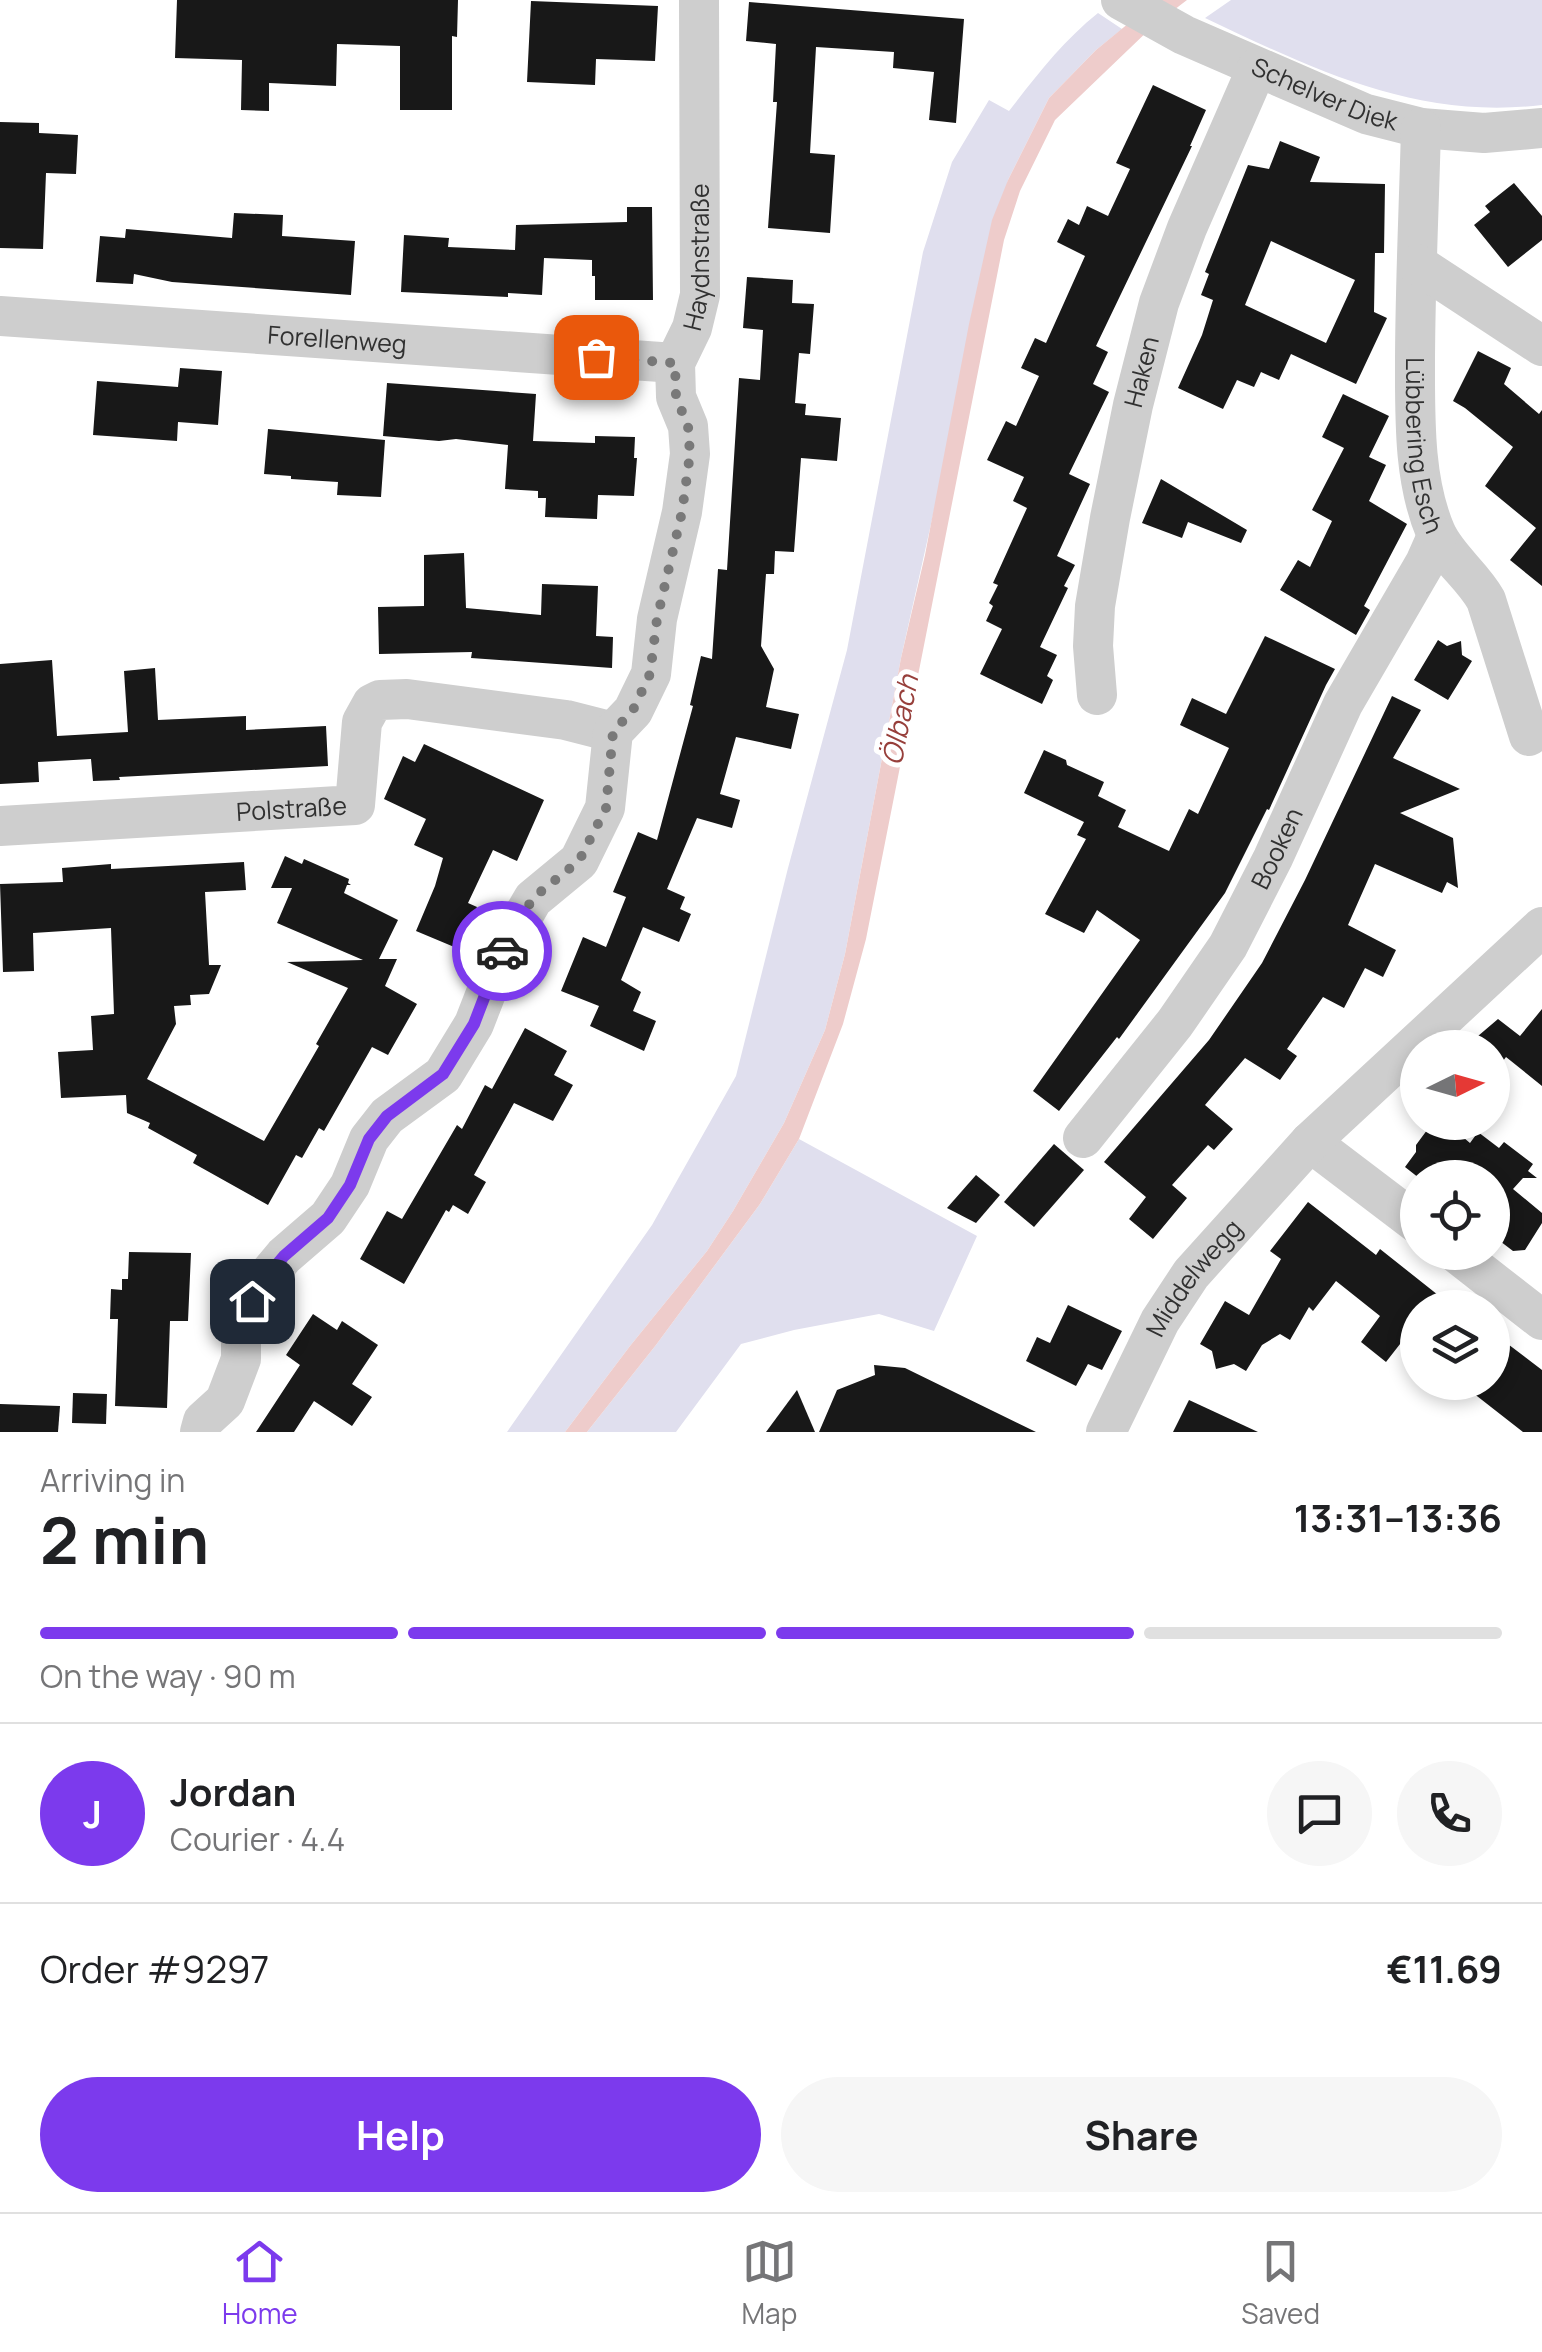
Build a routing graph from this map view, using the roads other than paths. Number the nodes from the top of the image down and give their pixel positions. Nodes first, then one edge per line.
1 (699, 0) edge
2 (1126, 2) edge
3 (1258, 68) junction
4 (1420, 128) junction
5 (1542, 128) edge
6 (1417, 264) junction
7 (0, 316) edge
8 (1542, 346) edge
9 (675, 363) junction
10 (1438, 536) junction
11 (1097, 695) dead end
12 (613, 732) junction
13 (1529, 736) dead end
14 (0, 826) edge
15 (1534, 947) edge
16 (1083, 1138) dead end
17 (1310, 1142) junction
18 (1400, 1210) edge
19 (1477, 1270) edge
20 (1542, 1320) edge
21 (200, 1432) edge
22 (1106, 1432) edge

1 - 9 street, Haydnstraße
2 - 3 street, Schelver Diek
3 - 4 street, Schelver Diek
3 - 11 street, Haken
4 - 5 street, Schelver Diek
4 - 6 street, Lübbering Esch
6 - 8 street
6 - 10 street, Lübbering Esch
7 - 9 street, Forellenweg
9 - 12 street, Haydnstraße
10 - 13 street, Lübbering Esch
10 - 16 street, Booken
12 - 14 street, Polstraße
12 - 21 street
15 - 17 street, Middelwegg
17 - 18 street
17 - 22 street, Middelwegg
19 - 20 street

